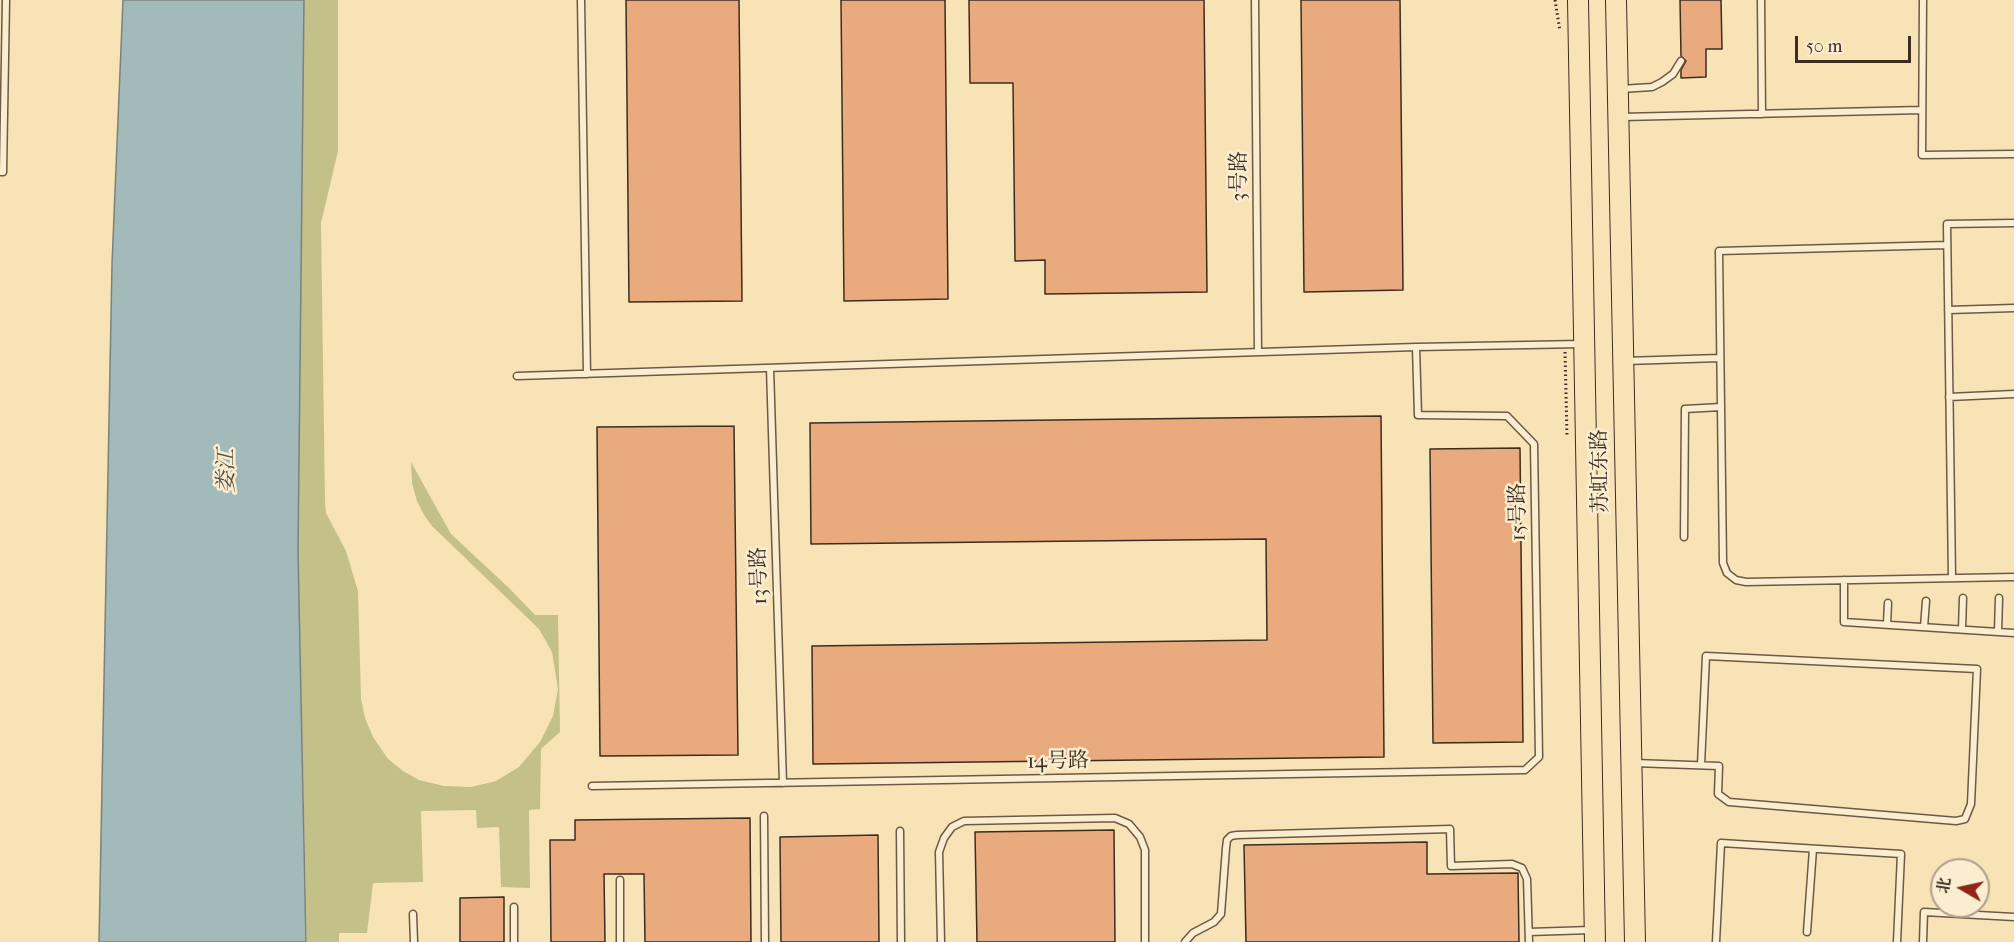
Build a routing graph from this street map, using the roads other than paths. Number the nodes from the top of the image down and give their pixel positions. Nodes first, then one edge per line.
1 (6, 0) edge
2 (581, 0) edge
3 (1255, 0) edge
4 (1578, 0) edge
5 (1616, 0) edge
6 (1761, 0) edge
7 (1923, 0) edge
8 (1681, 62) dead end
9 (1618, 90) junction
10 (1921, 110) junction
11 (1762, 114) junction
12 (1618, 117) junction
13 (2014, 154) edge
14 (0, 172) edge
15 (2014, 223) edge
16 (1947, 245) junction
17 (2014, 308) edge
18 (1948, 310) junction
19 (1583, 344) junction
20 (1416, 347) junction
21 (1258, 352) junction
22 (1720, 358) junction
23 (1623, 361) junction
24 (770, 368) junction
25 (587, 374) junction
26 (517, 376) dead end
27 (2014, 394) edge
28 (1949, 397) junction
29 (1721, 407) junction
30 (1684, 537) dead end
31 (2014, 577) edge
32 (1952, 579) junction
33 (1844, 580) junction
34 (1963, 598) dead end
35 (2000, 598) dead end
36 (1926, 601) dead end
37 (1888, 603) dead end
38 (1887, 624) junction
39 (1924, 627) junction
40 (1962, 629) junction
41 (1998, 632) junction
42 (2014, 633) edge
43 (1631, 764) junction
44 (1701, 765) junction
45 (1525, 770) joint
46 (783, 783) junction
47 (592, 786) dead end
48 (764, 816) dead end
49 (900, 831) dead end
50 (1813, 849) junction
51 (620, 880) dead end
52 (514, 907) dead end
53 (413, 914) dead end
54 (2014, 917) edge
55 (1529, 932) junction
56 (1807, 932) dead end
57 (1594, 936) edge
58 (414, 942) edge
59 (514, 942) edge
60 (620, 942) edge
61 (765, 942) edge
62 (901, 942) edge
63 (942, 942) edge
64 (1145, 942) edge
65 (1185, 942) edge
66 (1529, 942) edge
67 (1635, 942) edge
68 (1716, 942) edge
69 (1897, 942) edge
70 (1923, 942) edge

1 - 14 lane
2 - 25 lane
3 - 21 lane, 3号路
4 - 19 main road, 苏虹东路
5 - 9 main road, 苏虹东路
6 - 11 lane
7 - 10 lane
8 - 9 lane
9 - 12 main road, 苏虹东路
10 - 11 lane
10 - 13 lane
11 - 12 lane
12 - 23 main road, 苏虹东路
15 - 16 lane
16 - 18 lane
16 - 22 lane
17 - 18 lane
18 - 28 lane
19 - 20 lane
19 - 57 main road, 苏虹东路
20 - 21 lane
20 - 45 lane, 15号路
21 - 24 lane
22 - 23 lane
22 - 29 lane
23 - 43 main road, 苏虹东路
24 - 25 lane
24 - 46 lane, 13号路
25 - 26 lane
27 - 28 lane
28 - 32 lane
29 - 30 lane
29 - 33 lane
31 - 32 lane
32 - 33 lane
33 - 38 lane
34 - 40 lane
35 - 41 lane
36 - 39 lane
37 - 38 lane
38 - 39 lane
39 - 40 lane
40 - 41 lane
41 - 42 lane
43 - 44 lane
43 - 67 main road, 苏虹东路
44 - 44 lane
45 - 46 lane, 14号路
46 - 47 lane, 14号路
48 - 61 lane
49 - 62 lane
50 - 56 lane
50 - 68 lane
50 - 69 lane
51 - 60 lane
52 - 59 lane
53 - 58 lane
54 - 70 lane
55 - 57 lane
55 - 65 lane
55 - 66 lane
63 - 64 lane

